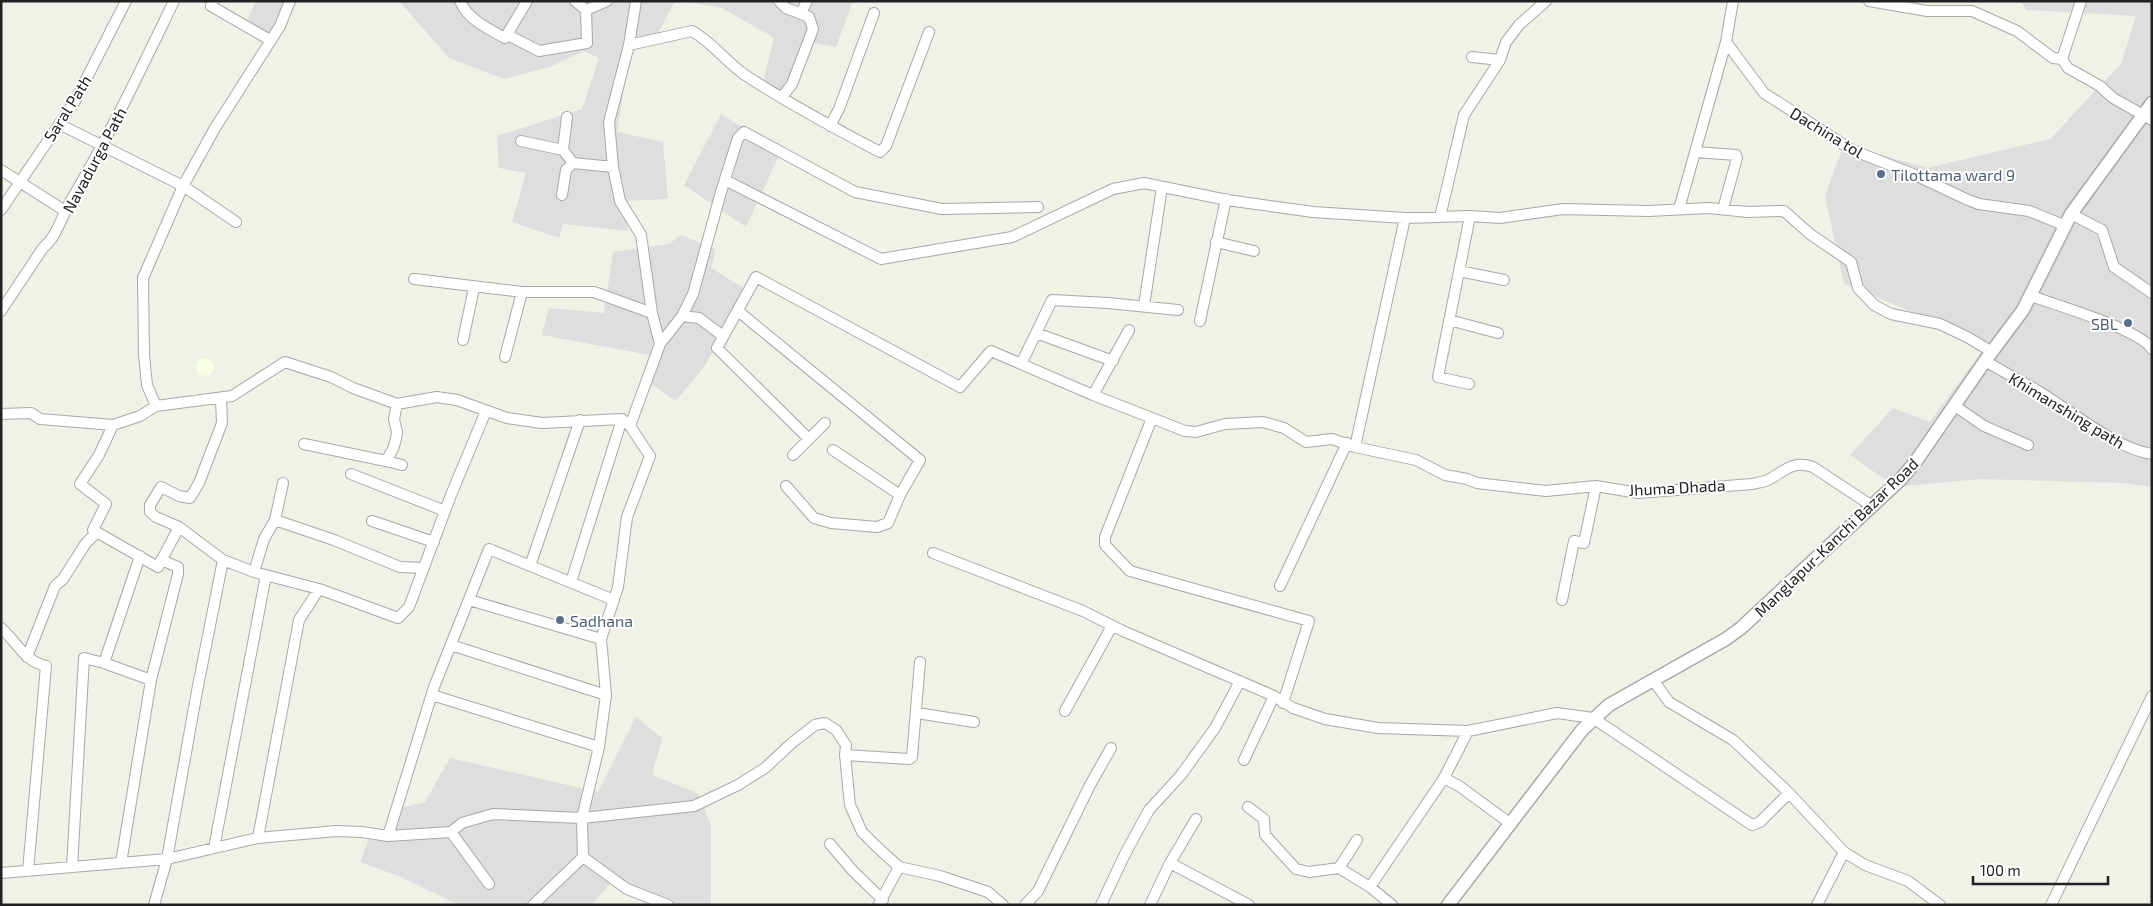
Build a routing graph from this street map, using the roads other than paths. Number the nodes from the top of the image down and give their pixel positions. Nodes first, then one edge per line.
1 (126, 1) edge
2 (174, 1) edge
3 (213, 1) edge
4 (290, 1) edge
5 (460, 1) edge
6 (528, 1) edge
7 (574, 1) edge
8 (607, 1) edge
9 (636, 1) edge
10 (779, 1) edge
11 (807, 1) edge
12 (1546, 1) edge
13 (1733, 1) edge
14 (1869, 1) edge
15 (2081, 1) edge
16 (1947, 6) edge
17 (586, 10) junction
18 (801, 13) junction
19 (874, 13) dead end
20 (929, 32) dead end
21 (508, 35) junction
22 (270, 40) junction
23 (1726, 42) junction
24 (629, 45) junction
25 (1472, 57) dead end
26 (1500, 60) junction
27 (2062, 60) junction
28 (782, 97) junction
29 (2152, 103) edge
30 (567, 117) dead end
31 (2147, 117) edge
32 (58, 124) junction
33 (830, 126) junction
34 (521, 141) dead end
35 (104, 145) junction
36 (563, 150) junction
37 (1696, 152) junction
38 (573, 162) junction
39 (613, 167) junction
40 (1, 170) edge
41 (725, 180) junction
42 (21, 182) junction
43 (183, 186) junction
44 (1162, 186) junction
45 (562, 195) dead end
46 (1226, 199) junction
47 (1038, 207) dead end
48 (1679, 209) junction
49 (1723, 209) junction
50 (1, 210) edge
51 (65, 211) junction
52 (1470, 216) junction
53 (1440, 217) junction
54 (1405, 218) junction
55 (2068, 220) junction
56 (236, 222) dead end
57 (1216, 242) junction
58 (1254, 250) dead end
59 (1459, 271) junction
60 (414, 279) dead end
61 (1504, 280) dead end
62 (474, 288) junction
63 (522, 292) junction
64 (2152, 293) edge
65 (2031, 296) junction
66 (1144, 306) junction
67 (1, 310) edge
68 (1178, 310) dead end
69 (738, 311) junction
70 (652, 313) junction
71 (682, 316) junction
72 (1449, 320) junction
73 (1200, 321) dead end
74 (1129, 330) dead end
75 (1036, 333) junction
76 (1498, 333) dead end
77 (723, 336) junction
78 (463, 340) dead end
79 (660, 344) junction
80 (2152, 349) edge
81 (1988, 356) junction
82 (505, 357) dead end
83 (1112, 361) junction
84 (1021, 364) junction
85 (1469, 384) dead end
86 (1093, 395) junction
87 (221, 398) junction
88 (397, 404) junction
89 (156, 406) junction
90 (1955, 406) junction
91 (486, 411) junction
92 (1, 414) edge
93 (1152, 418) junction
94 (580, 420) junction
95 (626, 422) junction
96 (824, 423) dead end
97 (112, 425) junction
98 (809, 439) junction
99 (304, 444) dead end
100 (2028, 444) dead end
101 (1351, 445) junction
102 (833, 450) dead end
103 (2152, 454) edge
104 (793, 455) dead end
105 (386, 461) junction
106 (402, 465) dead end
107 (351, 474) dead end
108 (284, 483) dead end
109 (786, 486) dead end
110 (1596, 486) junction
111 (900, 495) junction
112 (1872, 506) junction
113 (445, 511) junction
114 (275, 520) junction
115 (372, 521) dead end
116 (179, 527) junction
117 (97, 532) junction
118 (434, 542) junction
119 (933, 553) dead end
120 (140, 556) junction
121 (161, 560) junction
122 (223, 560) junction
123 (530, 566) junction
124 (424, 568) junction
125 (254, 572) junction
126 (266, 575) junction
127 (571, 582) junction
128 (1280, 586) dead end
129 (319, 589) junction
130 (469, 600) junction
131 (614, 600) junction
132 (1562, 600) dead end
133 (1112, 626) junction
134 (1, 628) edge
135 (601, 639) junction
136 (451, 645) junction
137 (27, 657) junction
138 (920, 662) dead end
139 (104, 663) junction
140 (151, 680) junction
141 (1653, 680) junction
142 (1240, 681) junction
143 (432, 695) junction
144 (606, 696) junction
145 (1274, 696) junction
146 (2152, 696) edge
147 (1283, 703) junction
148 (1065, 711) dead end
149 (917, 713) junction
150 (1593, 718) junction
151 (974, 722) dead end
152 (1468, 731) junction
153 (599, 747) junction
154 (1111, 748) dead end
155 (845, 755) junction
156 (1244, 760) dead end
157 (1444, 778) junction
158 (1789, 792) junction
159 (1248, 807) dead end
160 (582, 818) junction
161 (1196, 819) dead end
162 (1511, 824) junction
163 (451, 832) junction
164 (388, 836) junction
165 (258, 838) junction
166 (1357, 840) dead end
167 (830, 844) dead end
168 (214, 848) junction
169 (1844, 852) junction
170 (583, 857) junction
171 (167, 859) junction
172 (121, 863) junction
173 (1170, 863) junction
174 (72, 867) junction
175 (899, 867) junction
176 (1339, 868) junction
177 (28, 871) junction
178 (1, 873) edge
179 (489, 884) dead end
180 (1370, 887) junction
181 (880, 902) edge
182 (154, 905) edge
183 (533, 905) edge
184 (668, 905) edge
185 (1003, 905) edge
186 (1025, 905) edge
187 (1100, 905) edge
188 (1150, 905) edge
189 (1249, 905) edge
190 (1392, 905) edge
191 (1448, 905) edge
192 (1817, 905) edge
193 (1940, 905) edge
194 (2051, 905) edge

1 - 32 street, Saral Path
2 - 35 street, Navadurga Path
3 - 22 street
4 - 22 street
5 - 21 street
6 - 21 street
7 - 17 street
8 - 17 street
9 - 24 street
10 - 18 street
11 - 18 street
12 - 26 street
13 - 23 street
14 - 16 street
15 - 27 street
16 - 27 street
17 - 21 street
18 - 28 street
19 - 33 street
20 - 33 street
22 - 43 street
23 - 37 street
23 - 55 street, Dachina tol
24 - 28 street
24 - 39 street
25 - 26 street
26 - 53 street
27 - 31 street
28 - 33 street
29 - 31 street, Manglapur-Kanchi Bazar Road
30 - 36 street
31 - 55 street, Manglapur-Kanchi Bazar Road
32 - 35 street
32 - 42 street, Saral Path
34 - 36 street
35 - 43 street
35 - 51 street, Navadurga Path
36 - 38 street
37 - 48 street
37 - 49 street
38 - 39 street
38 - 45 street
39 - 70 street
40 - 42 street
41 - 44 street, Khimanshing path
41 - 47 street
41 - 71 street
42 - 50 street, Saral Path
42 - 51 street
43 - 56 street
43 - 89 street
44 - 46 street, Khimanshing path
44 - 66 street
46 - 54 street, Khimanshing path
46 - 57 street
48 - 49 street, Khimanshing path
48 - 52 street, Khimanshing path
49 - 81 street, Khimanshing path
51 - 67 street, Navadurga Path
52 - 53 street, Khimanshing path
52 - 59 street
53 - 54 street, Khimanshing path
54 - 101 street
55 - 64 street, Dachina tol
55 - 65 street, Manglapur-Kanchi Bazar Road
57 - 58 street
57 - 73 street
59 - 61 street
59 - 72 street
60 - 62 street
62 - 63 street
62 - 78 street
63 - 70 street
63 - 82 street
65 - 80 street
65 - 81 street, Manglapur-Kanchi Bazar Road
66 - 68 street
66 - 75 street
69 - 77 street
69 - 84 street, Jhuma Dhada
69 - 111 street
70 - 79 street
71 - 77 street
71 - 79 street
72 - 76 street
72 - 85 street
74 - 83 street
75 - 83 street
75 - 84 street
77 - 98 street
79 - 95 street
81 - 90 street, Manglapur-Kanchi Bazar Road
81 - 103 street, Khimanshing path
83 - 86 street
84 - 86 street, Jhuma Dhada
86 - 93 street, Jhuma Dhada
87 - 88 street
87 - 89 street
87 - 116 street
88 - 91 street
88 - 105 street
89 - 97 street
90 - 100 street
90 - 112 street, Manglapur-Kanchi Bazar Road
91 - 94 street
91 - 113 street
92 - 97 street
93 - 101 street, Jhuma Dhada
93 - 147 street
94 - 95 street
94 - 123 street
95 - 127 street
95 - 131 street
96 - 98 street
97 - 117 street
98 - 104 street
99 - 105 street
101 - 110 street, Jhuma Dhada
101 - 128 street
102 - 111 street
105 - 106 street
107 - 113 street
108 - 114 street
109 - 111 street
110 - 112 street, Jhuma Dhada
110 - 132 street
112 - 141 street, Manglapur-Kanchi Bazar Road
113 - 118 street
114 - 124 street
114 - 125 street
115 - 118 street
116 - 121 street
116 - 122 street
117 - 120 street
117 - 137 street
118 - 124 street
119 - 133 street
120 - 121 street
120 - 139 street
121 - 140 street
122 - 125 street
122 - 171 street
123 - 127 street
123 - 130 street
124 - 129 street
125 - 126 street
126 - 129 street
126 - 168 street
127 - 131 street
129 - 165 street
130 - 135 street
130 - 136 street
131 - 135 street
133 - 142 street
133 - 148 street
134 - 137 street
135 - 144 street
136 - 143 street
136 - 144 street
137 - 177 street
138 - 149 street
139 - 140 street
139 - 174 street
140 - 172 street
141 - 150 street, Manglapur-Kanchi Bazar Road
141 - 158 street
142 - 145 street
142 - 187 street
143 - 153 street
143 - 164 street
144 - 153 street
145 - 147 street
145 - 156 street
146 - 194 street
147 - 152 street
149 - 151 street
149 - 155 street
150 - 152 street
150 - 158 street
150 - 162 street, Manglapur-Kanchi Bazar Road
152 - 157 street
153 - 160 street
154 - 186 street
155 - 160 street
155 - 175 street
157 - 162 street
157 - 180 street
158 - 169 street
159 - 176 street
160 - 163 street
160 - 170 street
161 - 173 street
162 - 191 street, Manglapur-Kanchi Bazar Road
163 - 164 street
163 - 179 street
164 - 165 street
165 - 168 street
166 - 176 street
167 - 181 street
168 - 171 street
169 - 192 street
169 - 193 street
170 - 183 street
170 - 184 street
171 - 172 street
171 - 182 street
172 - 174 street
173 - 188 street
173 - 189 street
174 - 177 street
175 - 181 street
175 - 185 street
176 - 180 street
177 - 178 street
180 - 190 street

